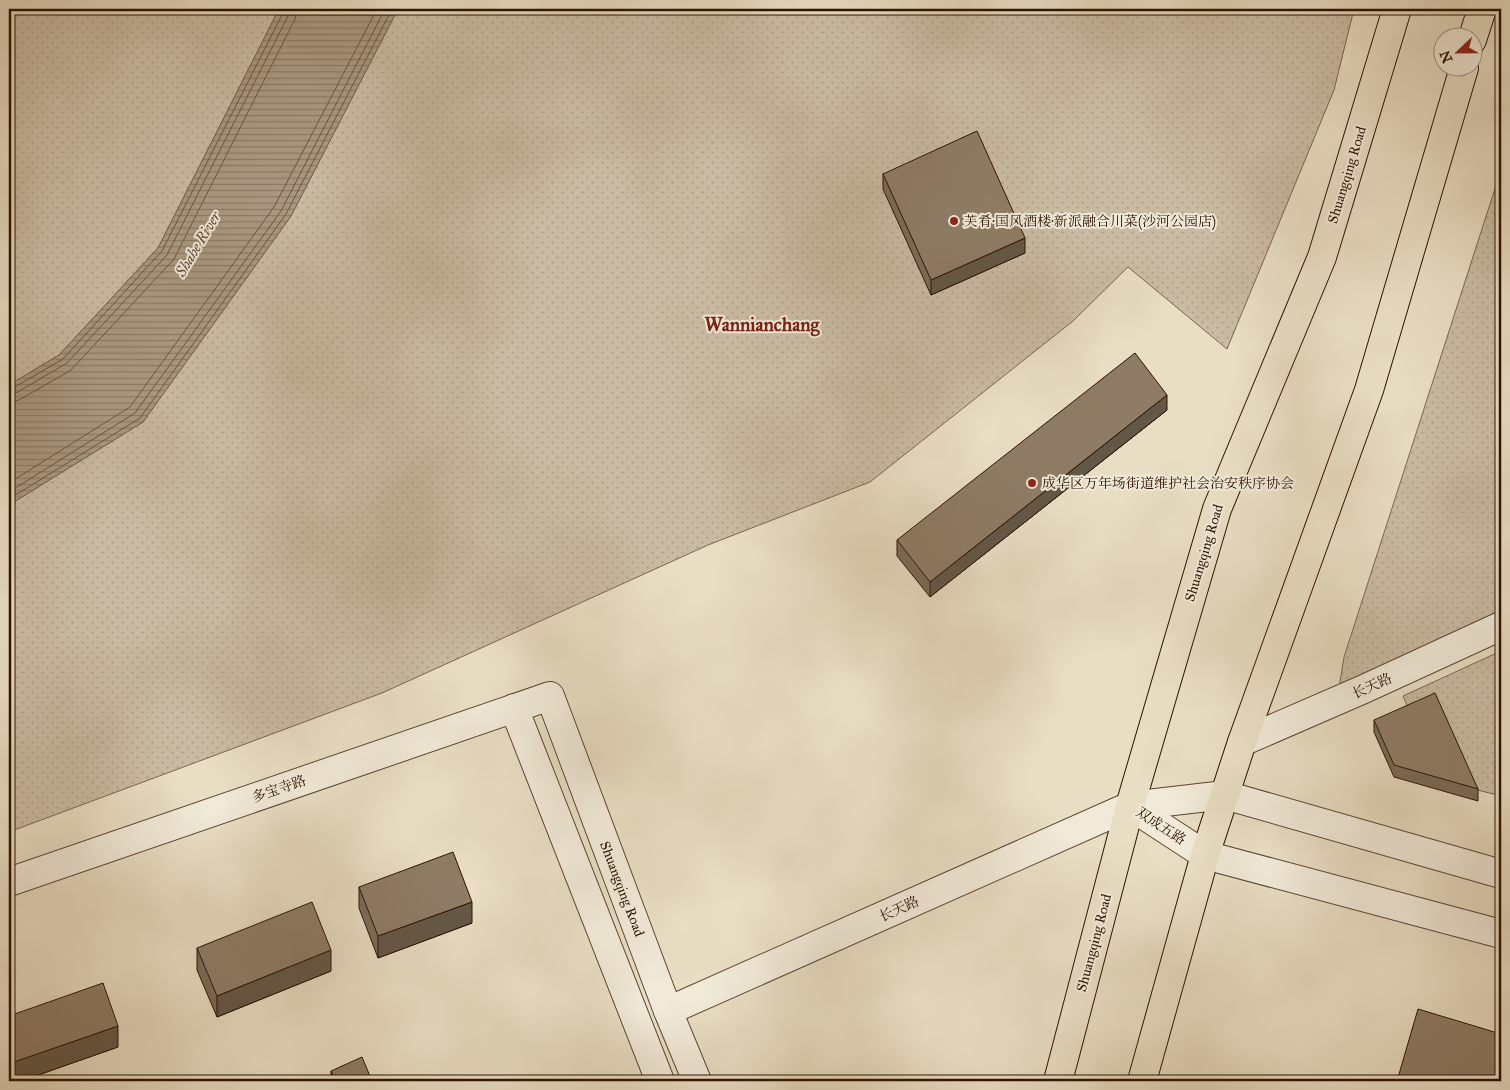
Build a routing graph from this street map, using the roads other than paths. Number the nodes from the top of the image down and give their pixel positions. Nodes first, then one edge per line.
1 (1397, 9) edge
2 (1482, 9) edge
3 (1476, 28) edge
4 (1461, 78) edge
5 (1501, 626) edge
6 (550, 696) joint
7 (514, 708) junction
8 (1242, 742) junction
9 (1224, 795) junction
10 (1130, 806) junction
11 (1205, 855) junction
12 (1501, 874) edge
13 (9, 882) edge
14 (1501, 934) edge
15 (668, 1011) junction
16 (660, 1081) edge
17 (697, 1081) edge
18 (1058, 1081) edge
19 (1142, 1081) edge

1 - 10 main road, Shuangqing Road
2 - 3 main road
4 - 8 main road
5 - 8 street, 长天路
6 - 7 street, 多宝寺路
6 - 15 street, Shuangqing Road
7 - 13 street, 多宝寺路
7 - 16 street
8 - 9 main road
9 - 10 street, 双成五路
9 - 11 main road
9 - 12 street, 双成五路
10 - 11 street, 双成五路
10 - 15 street, 长天路
10 - 18 main road, Shuangqing Road
11 - 14 street, 双成五路
11 - 19 main road
15 - 17 street, Shuangqing Road

